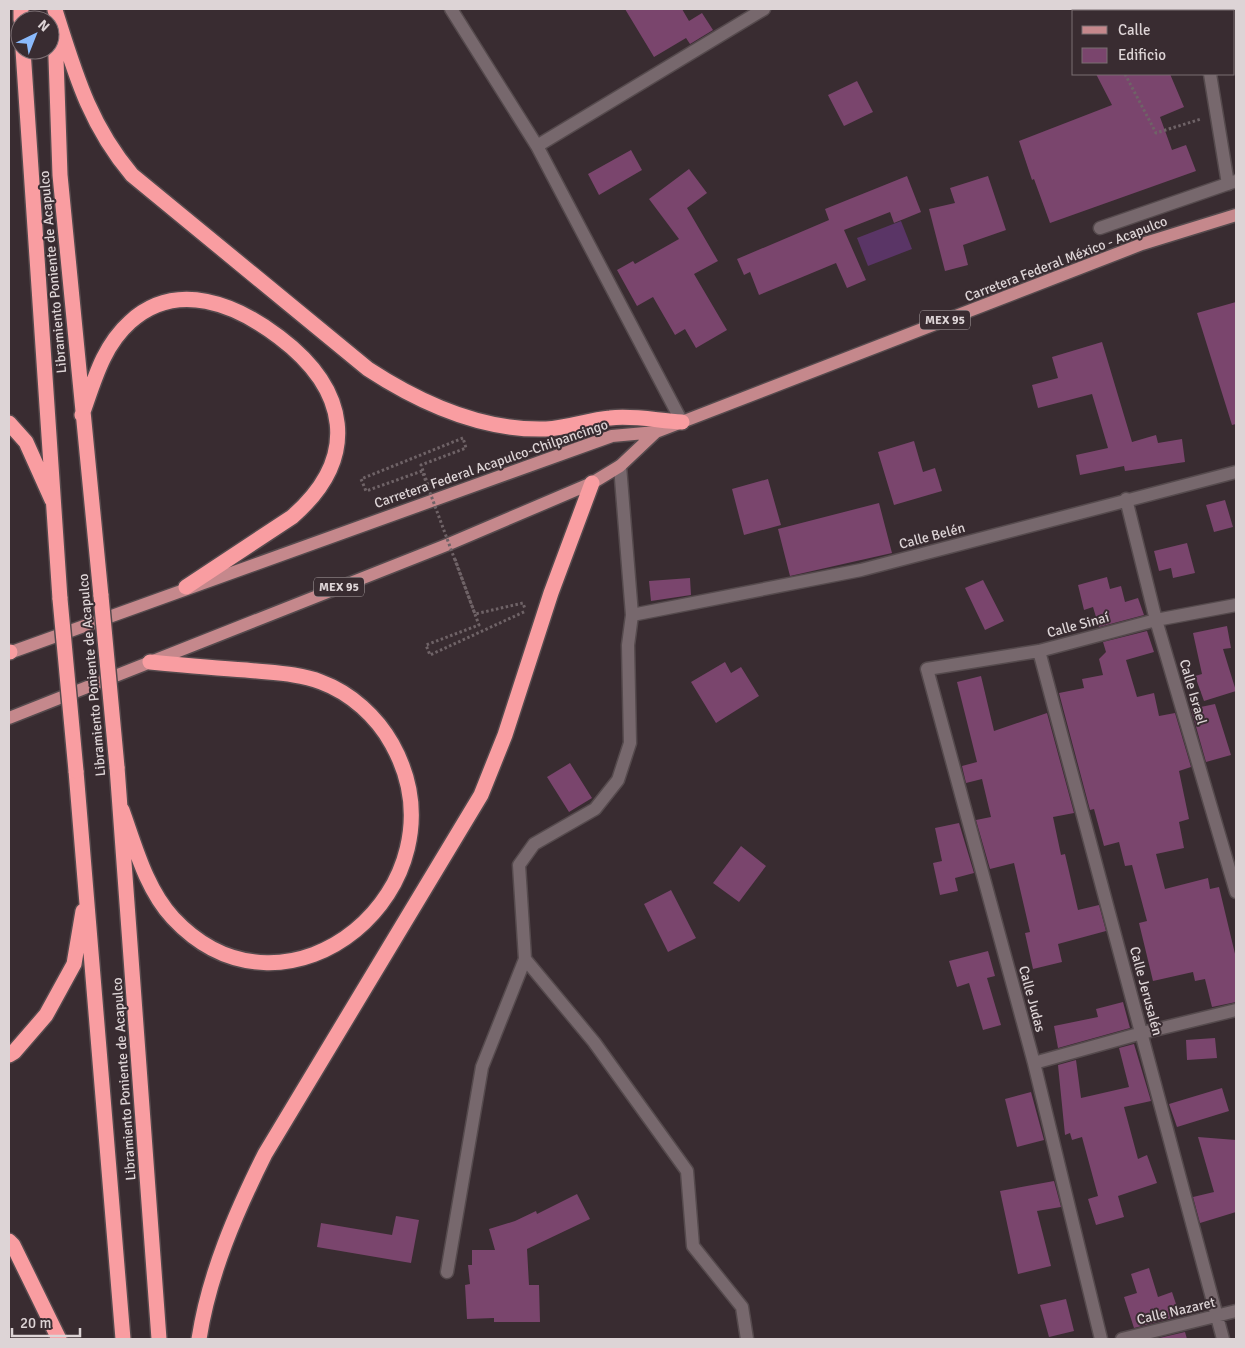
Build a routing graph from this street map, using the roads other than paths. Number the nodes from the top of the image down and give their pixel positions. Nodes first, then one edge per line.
1 (452, 9) edge
2 (764, 9) edge
3 (60, 26) edge
4 (25, 60) edge
5 (57, 60) edge
6 (1210, 75) edge
7 (537, 146) junction
8 (1232, 182) edge
9 (1236, 215) edge
10 (1100, 228) dead end
11 (82, 415) junction
12 (682, 422) junction
13 (9, 424) edge
14 (656, 432) junction
15 (620, 466) junction
16 (1236, 472) edge
17 (592, 483) junction
18 (1126, 500) junction
19 (56, 509) junction
20 (186, 587) junction
21 (1236, 605) edge
22 (632, 615) junction
23 (1156, 620) junction
24 (1039, 651) junction
25 (9, 652) edge
26 (150, 662) junction
27 (927, 669) joint
28 (9, 718) edge
29 (122, 810) junction
30 (87, 889) junction
31 (1236, 892) edge
32 (524, 959) junction
33 (1236, 1010) edge
34 (1142, 1033) junction
35 (9, 1055) edge
36 (1034, 1063) junction
37 (9, 1241) edge
38 (447, 1272) dead end
39 (1236, 1311) edge
40 (1217, 1317) junction
41 (59, 1339) edge
42 (123, 1339) edge
43 (159, 1339) edge
44 (199, 1339) edge
45 (747, 1339) edge
46 (1101, 1339) edge
47 (1122, 1339) edge
48 (1223, 1339) edge

1 - 7 street
2 - 7 street
3 - 12 highway
4 - 19 highway, Libramiento Poniente de Acapulco
5 - 11 highway, Libramiento Poniente de Acapulco
6 - 8 street
7 - 12 street
8 - 10 street
9 - 12 main road, Carretera Federal México - Acapulco / MEX 95
11 - 20 highway
11 - 29 highway, Libramiento Poniente de Acapulco, bridge
12 - 14 main road, Carretera Federal México - Acapulco / MEX 95
13 - 19 highway
14 - 15 main road, MEX 95
14 - 20 main road, Carretera Federal Acapulco-Chilpancingo / MEX 95
15 - 17 main road, MEX 95
15 - 22 street
16 - 18 street, Calle Belén
17 - 26 main road, MEX 95
17 - 44 highway
18 - 22 street, Calle Belén
18 - 23 street, Calle Israel
19 - 30 highway, Libramiento Poniente de Acapulco, bridge
20 - 25 main road, Carretera Federal Acapulco-Chilpancingo / MEX 95
21 - 23 street, Calle Sinaí
22 - 32 street
23 - 24 street, Calle Sinaí
23 - 31 street, Calle Israel
24 - 27 street, Calle Sinaí
24 - 34 street, Calle Jerusalén
26 - 28 main road, MEX 95
26 - 29 highway
27 - 36 street, Calle Judas
29 - 43 highway, Libramiento Poniente de Acapulco
30 - 35 highway
30 - 42 highway, Libramiento Poniente de Acapulco
32 - 38 street
32 - 45 street
33 - 34 street
34 - 36 street
34 - 40 street, Calle Jerusalén
36 - 46 street, Calle Judas
37 - 41 highway
39 - 40 street, Calle Nazaret
40 - 47 street, Calle Nazaret
40 - 48 street, Calle Jerusalén

